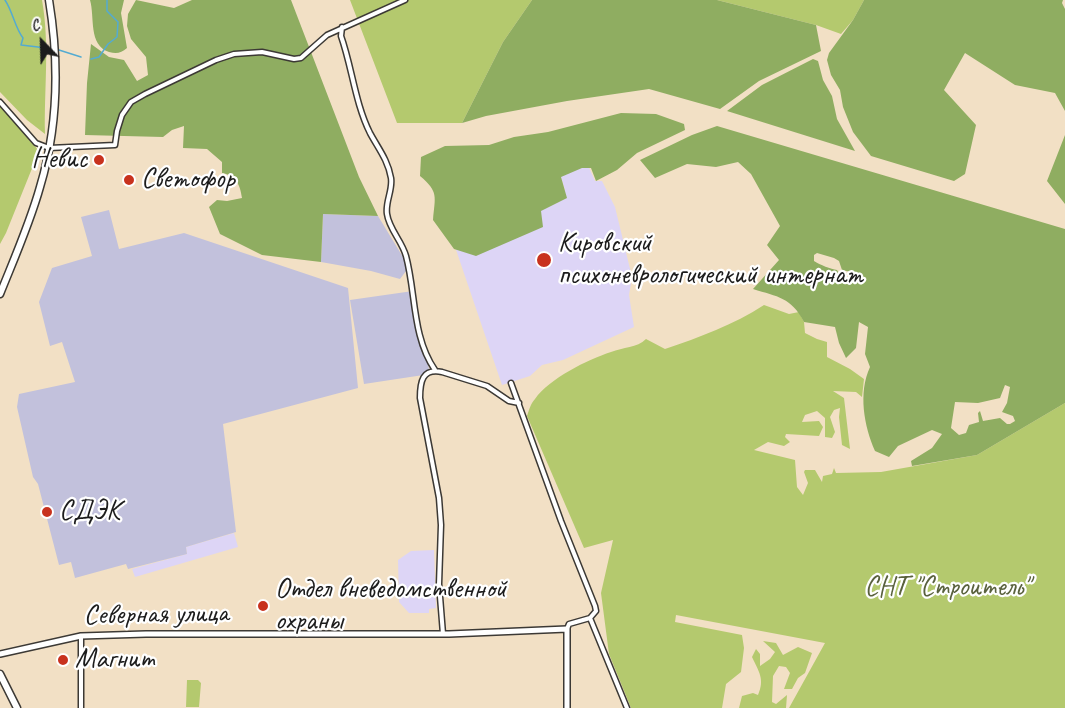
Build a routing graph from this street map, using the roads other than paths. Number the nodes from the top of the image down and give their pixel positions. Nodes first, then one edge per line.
1 (49, 0) edge
2 (405, 0) edge
3 (342, 27) junction
4 (0, 102) edge
5 (49, 148) junction
6 (0, 294) edge
7 (435, 370) junction
8 (511, 383) dead end
9 (519, 403) junction
10 (590, 618) junction
11 (567, 629) junction
12 (443, 634) junction
13 (81, 636) junction
14 (0, 654) edge
15 (0, 674) edge
16 (17, 708) edge
17 (81, 708) edge
18 (567, 708) edge
19 (627, 708) edge

1 - 5 main road
2 - 3 street
3 - 5 street
3 - 7 street
4 - 5 street
5 - 6 main road
7 - 9 street
7 - 12 street
8 - 9 street
9 - 10 street
10 - 11 street
10 - 19 street
11 - 12 street, Северная улица
11 - 18 street
12 - 13 street, Северная улица
13 - 14 street, Северная улица
13 - 17 street
15 - 16 main road

